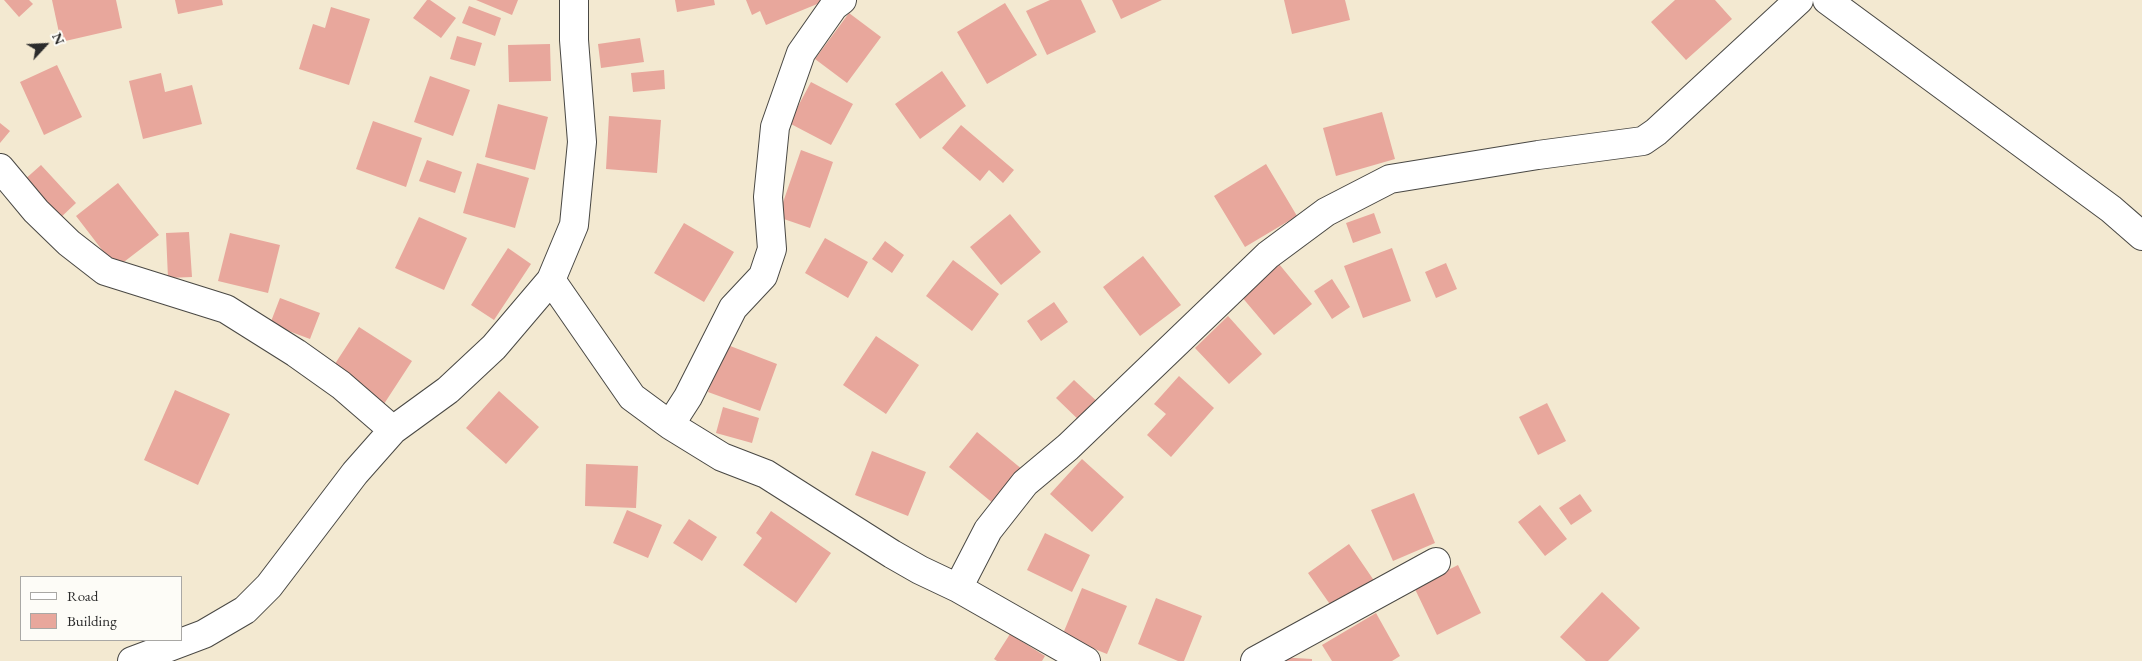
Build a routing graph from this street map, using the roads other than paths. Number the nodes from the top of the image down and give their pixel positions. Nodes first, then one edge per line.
1 (574, 0) edge
2 (842, 0) edge
3 (1799, 0) edge
4 (1827, 0) edge
5 (0, 168) edge
6 (2142, 236) edge
7 (551, 280) junction
8 (670, 425) junction
9 (393, 430) junction
10 (1436, 562) dead end
11 (958, 588) junction
12 (132, 661) edge
13 (1086, 661) edge
14 (1256, 661) edge

1 - 7 street
2 - 8 street
3 - 11 street
4 - 6 street
5 - 9 street
7 - 8 street
7 - 9 street
8 - 11 street
9 - 12 street
10 - 14 street
11 - 13 street

